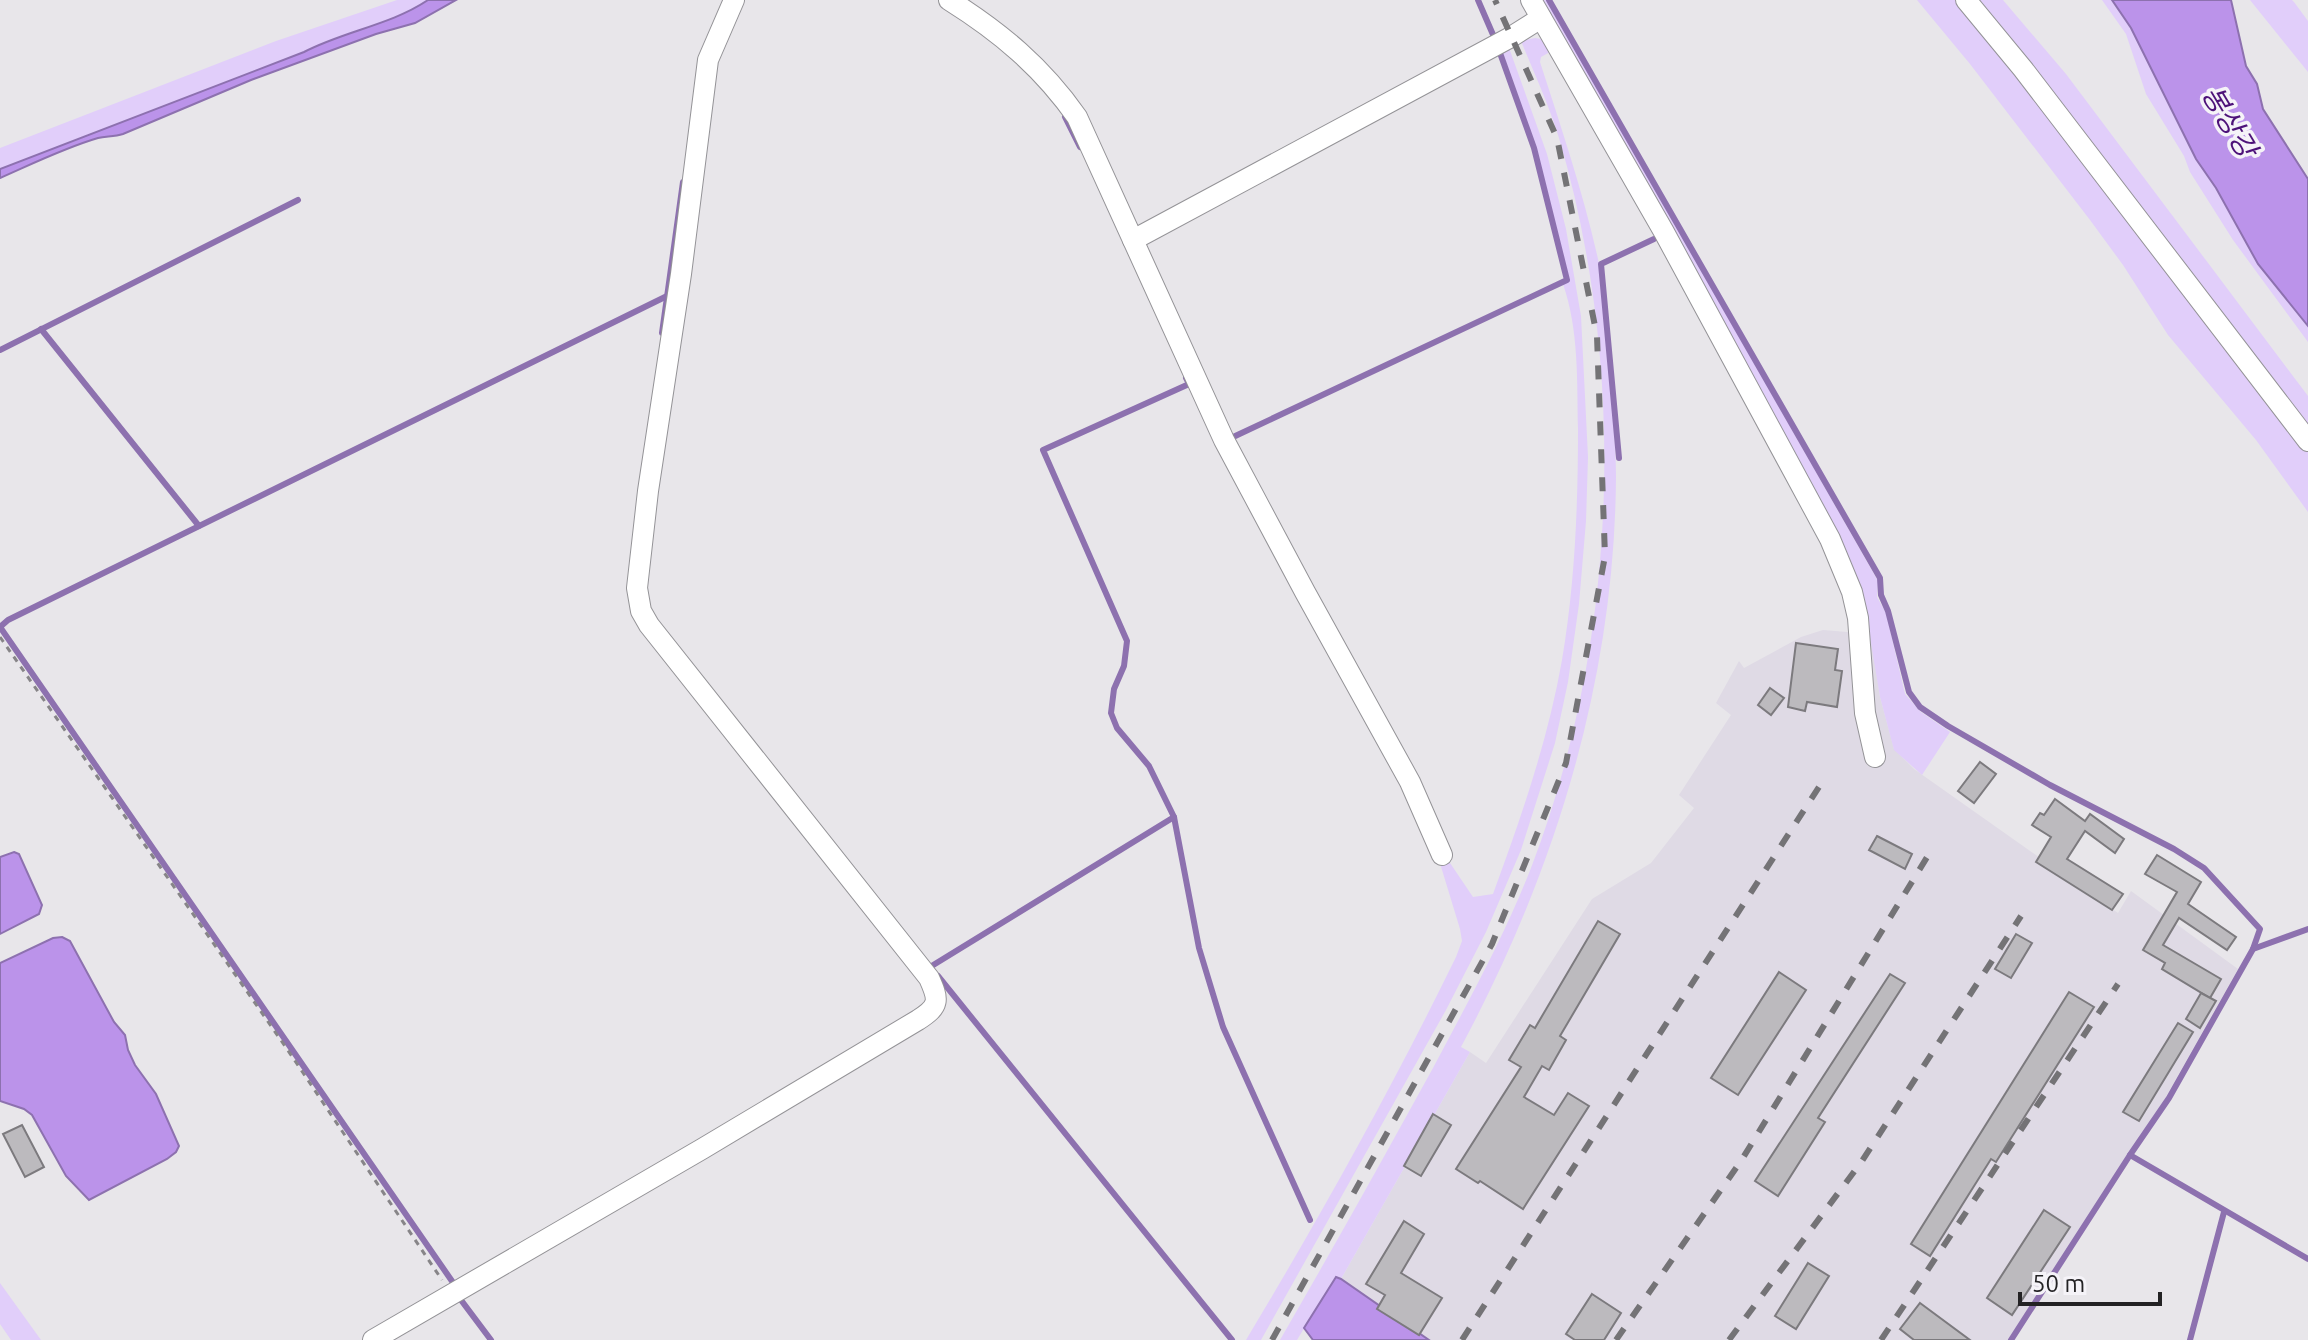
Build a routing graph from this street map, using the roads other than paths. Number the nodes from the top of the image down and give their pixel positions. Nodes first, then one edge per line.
1 (734, 0) edge
2 (949, 0) edge
3 (1966, 0) edge
4 (1536, 9) edge
5 (1133, 240) junction
6 (2308, 441) edge
7 (1875, 757) dead end
8 (1442, 855) dead end
9 (373, 1340) edge

1 - 9 street
2 - 5 street
3 - 6 street
4 - 5 street
4 - 7 street
5 - 8 street

